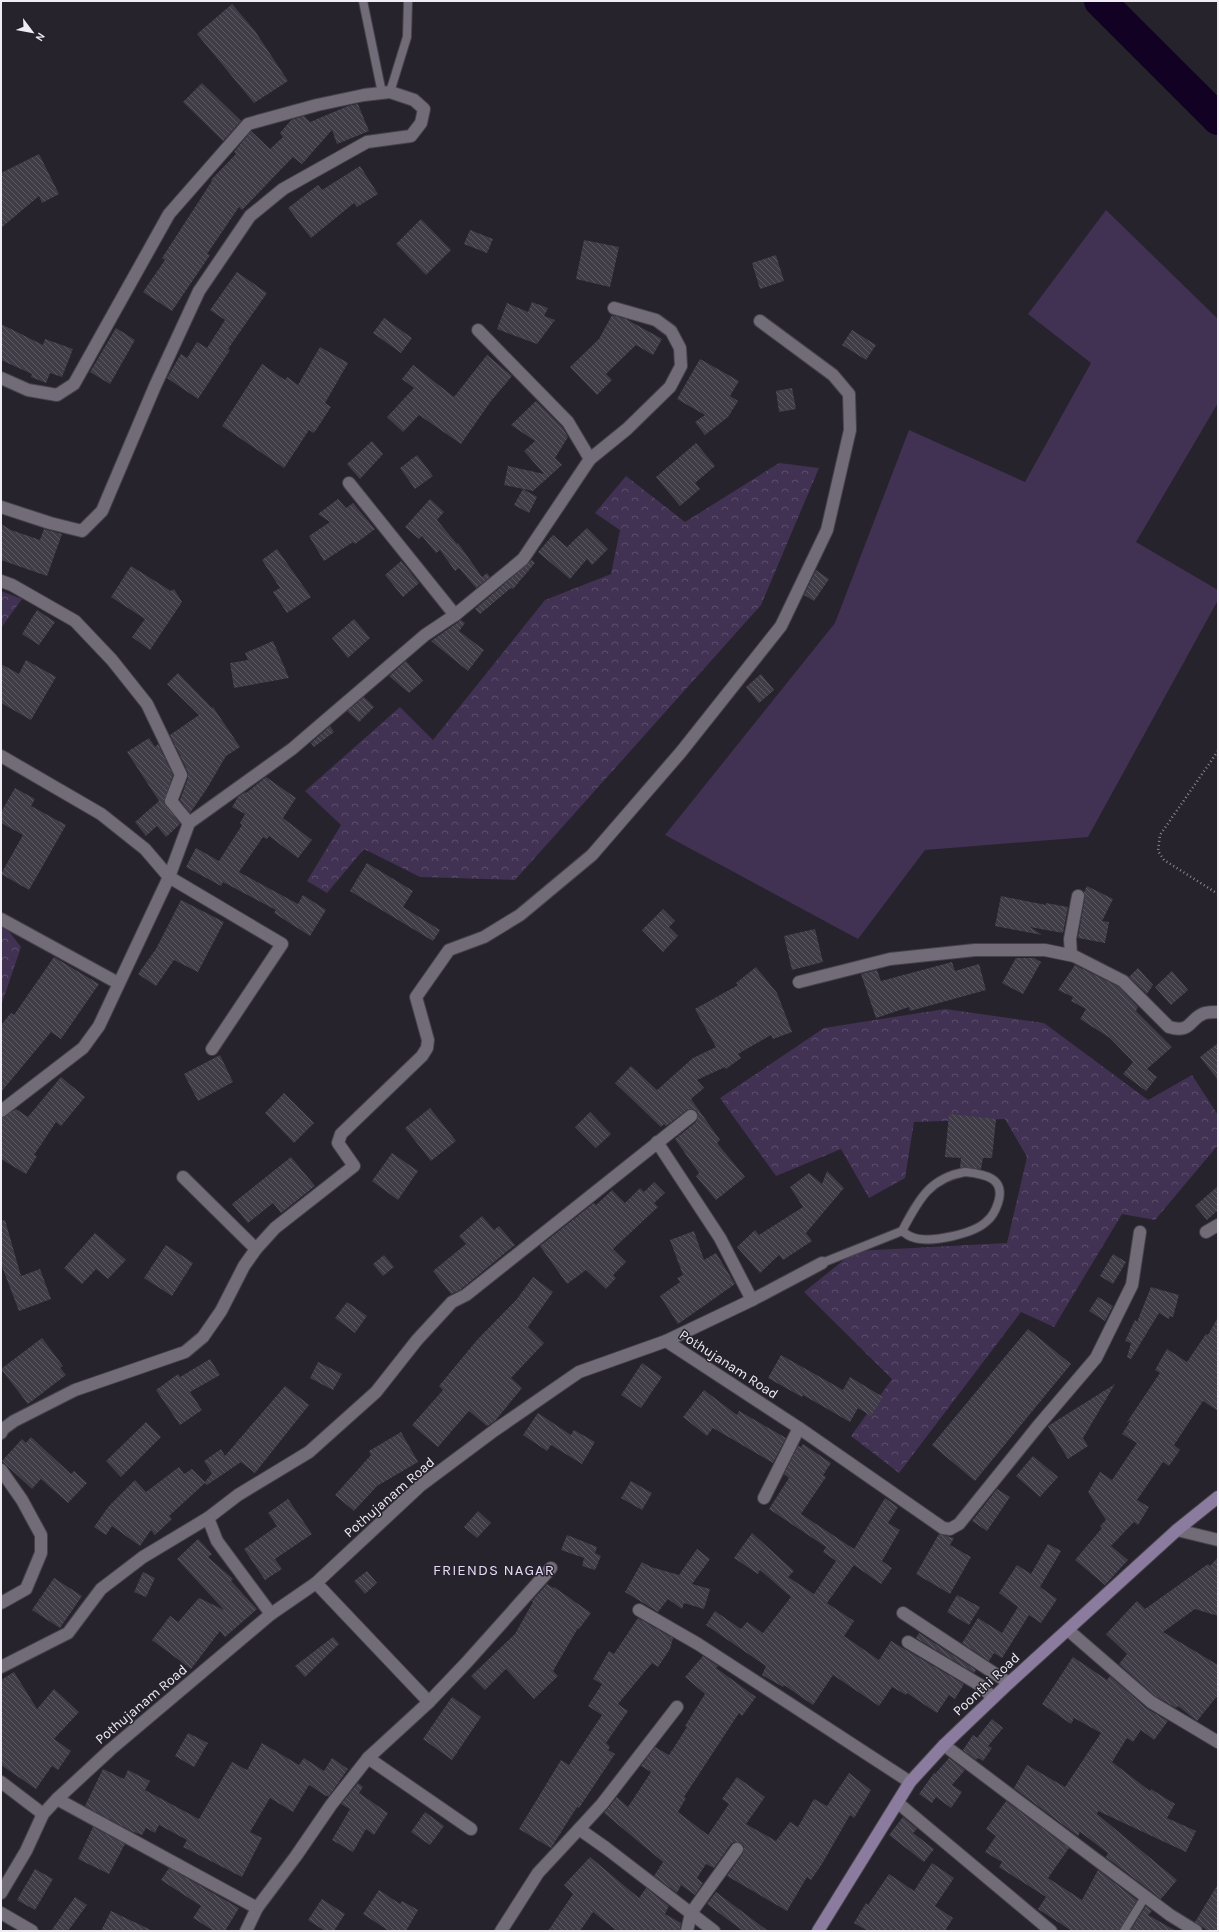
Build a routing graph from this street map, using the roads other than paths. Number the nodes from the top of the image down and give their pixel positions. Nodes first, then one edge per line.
1 (363, 1) edge
2 (408, 1) edge
3 (386, 93) junction
4 (614, 308) dead end
5 (760, 322) dead end
6 (478, 330) dead end
7 (1, 378) edge
8 (590, 459) junction
9 (349, 483) dead end
10 (1, 507) edge
11 (1, 581) edge
12 (456, 615) junction
13 (1, 756) edge
14 (189, 823) junction
15 (169, 877) junction
16 (1078, 896) dead end
17 (1, 919) edge
18 (1071, 955) junction
19 (799, 982) dead end
20 (118, 983) junction
21 (1218, 1012) edge
22 (212, 1049) dead end
23 (1, 1111) edge
24 (690, 1116) dead end
25 (658, 1142) junction
26 (183, 1177) dead end
27 (1218, 1225) edge
28 (902, 1231) junction
29 (1140, 1232) dead end
30 (1206, 1232) dead end
31 (256, 1249) junction
32 (822, 1263) joint
33 (752, 1300) junction
34 (666, 1341) junction
35 (799, 1428) junction
36 (1, 1433) edge
37 (1, 1470) edge
38 (1218, 1497) edge
39 (764, 1498) dead end
40 (208, 1518) junction
41 (1178, 1530) junction
42 (1218, 1540) edge
43 (550, 1568) dead end
44 (316, 1583) junction
45 (1, 1604) edge
46 (639, 1610) dead end
47 (903, 1613) dead end
48 (272, 1614) junction
49 (1068, 1630) junction
50 (908, 1642) dead end
51 (1, 1667) edge
52 (1010, 1683) junction
53 (993, 1698) junction
54 (429, 1702) junction
55 (677, 1707) dead end
56 (1218, 1742) edge
57 (944, 1745) junction
58 (368, 1758) junction
59 (1, 1782) edge
60 (910, 1782) junction
61 (57, 1799) junction
62 (898, 1803) junction
63 (43, 1814) junction
64 (470, 1829) dead end
65 (579, 1829) junction
66 (738, 1849) dead end
67 (1, 1893) edge
68 (1145, 1897) junction
69 (257, 1908) junction
70 (1, 1913) edge
71 (691, 1913) junction
72 (1191, 1930) edge
73 (32, 1931) edge
74 (246, 1931) edge
75 (501, 1931) edge
76 (686, 1931) edge
77 (714, 1931) edge
78 (818, 1931) edge
79 (1051, 1931) edge
80 (1124, 1931) edge

1 - 3 lane
2 - 3 lane
3 - 7 street
3 - 10 street
4 - 8 street
5 - 31 street
6 - 8 street
8 - 12 street
9 - 12 street
11 - 14 street
12 - 14 street
13 - 15 street
14 - 15 street
15 - 20 street
15 - 22 street
16 - 18 street
17 - 20 street
18 - 19 street
18 - 21 street
20 - 23 street
24 - 25 street
25 - 33 street
25 - 40 street
26 - 31 street
27 - 30 street
28 - 28 lane
28 - 32 lane
29 - 35 street, Pothujanam Road
31 - 36 street
32 - 33 street
33 - 34 street
34 - 35 street, Pothujanam Road
34 - 44 street, Pothujanam Road
35 - 39 street
37 - 45 street
38 - 41 main road, Poonthi Road
40 - 48 street
40 - 51 street
41 - 42 street
41 - 49 main road, Poonthi Road
43 - 54 street
44 - 48 street, Pothujanam Road
44 - 54 street
46 - 60 street
47 - 52 street
48 - 61 street, Pothujanam Road
49 - 52 main road, Poonthi Road
49 - 56 street
50 - 53 street
52 - 53 main road, Poonthi Road
53 - 57 main road, Poonthi Road
54 - 58 street
55 - 65 street
57 - 60 main road, Poonthi Road
57 - 68 street
58 - 64 street
58 - 69 street
59 - 63 street
60 - 62 main road, Poonthi Road
61 - 63 street, Pothujanam Road
61 - 69 street
62 - 78 main road, Poonthi Road
62 - 79 street
63 - 67 street, Pothujanam Road
65 - 71 street
65 - 75 street
66 - 71 street
68 - 72 street
68 - 80 lane
69 - 74 street
70 - 73 street
71 - 76 street
71 - 77 street

